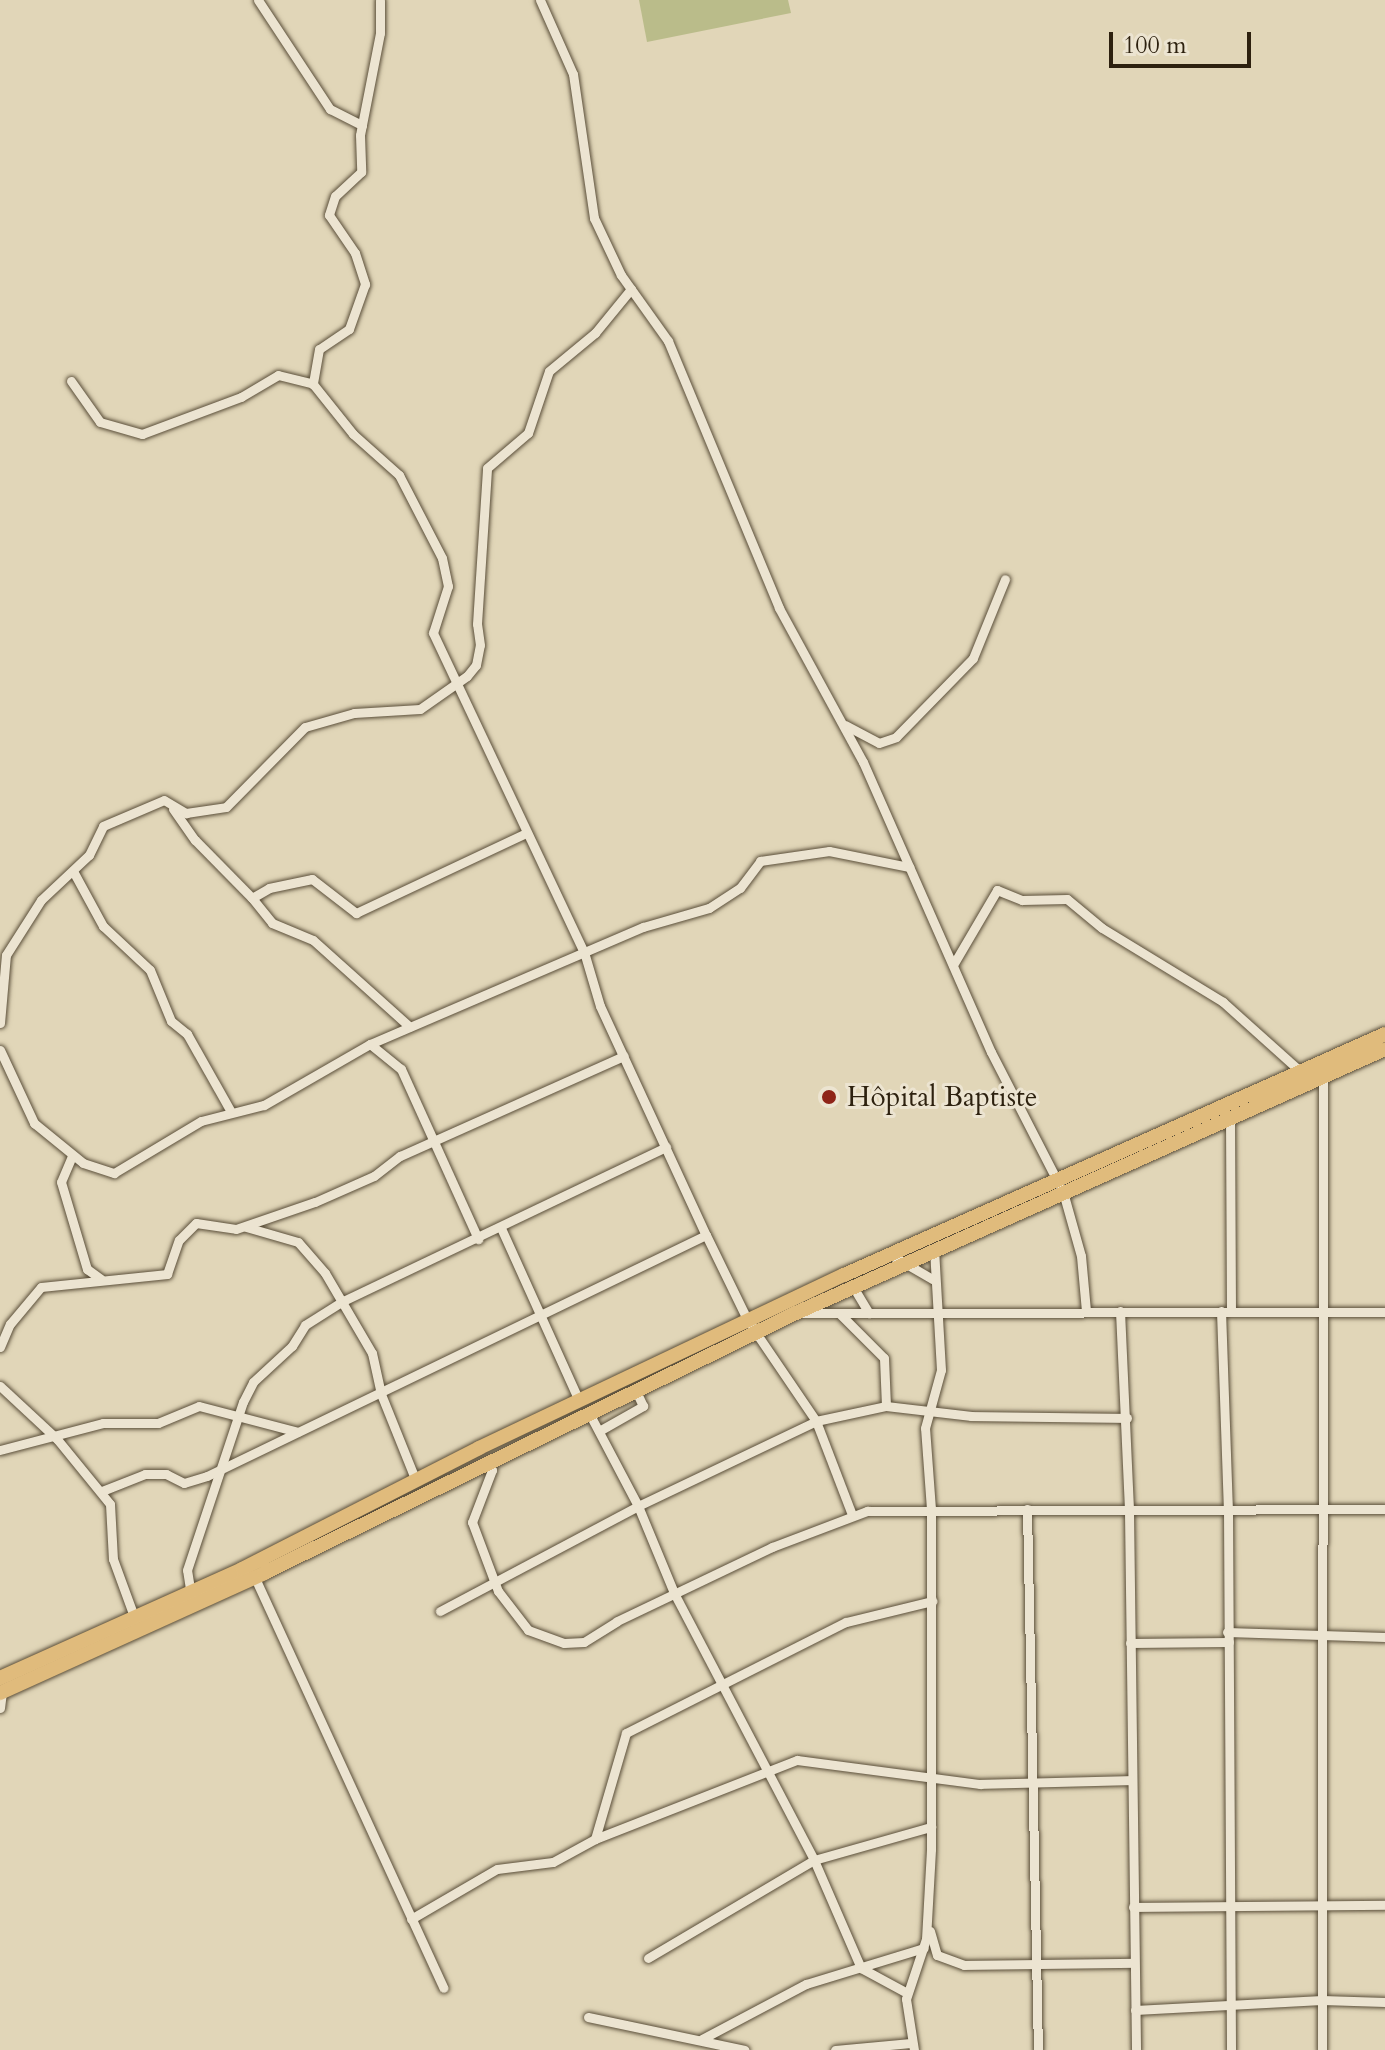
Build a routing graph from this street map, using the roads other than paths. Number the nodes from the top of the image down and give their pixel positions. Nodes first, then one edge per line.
1 (258, 0) edge
2 (380, 0) edge
3 (540, 0) edge
4 (362, 125) junction
5 (631, 289) junction
6 (71, 381) dead end
7 (313, 384) junction
8 (1005, 579) dead end
9 (457, 686) junction
10 (845, 725) junction
11 (170, 805) junction
12 (526, 833) junction
13 (909, 867) junction
14 (73, 871) junction
15 (252, 898) junction
16 (584, 952) junction
17 (953, 965) junction
18 (2, 982) edge
19 (0, 1023) edge
20 (410, 1027) junction
21 (1385, 1034) edge
22 (370, 1044) junction
23 (1385, 1049) edge
24 (0, 1050) edge
25 (624, 1056) junction
26 (1301, 1072) junction
27 (1323, 1076) junction
28 (230, 1110) junction
29 (1230, 1118) junction
30 (436, 1139) junction
31 (666, 1147) junction
32 (72, 1156) junction
33 (1060, 1187) junction
34 (243, 1226) junction
35 (501, 1228) junction
36 (706, 1235) junction
37 (478, 1239) junction
38 (934, 1249) junction
39 (891, 1255) junction
40 (908, 1262) junction
41 (101, 1279) junction
42 (932, 1279) junction
43 (849, 1280) junction
44 (343, 1301) junction
45 (1086, 1311) junction
46 (1120, 1311) junction
47 (1226, 1311) junction
48 (1325, 1311) junction
49 (1385, 1312) edge
50 (796, 1313) junction
51 (869, 1313) junction
52 (840, 1314) junction
53 (543, 1315) junction
54 (935, 1315) junction
55 (753, 1326) junction
56 (0, 1347) edge
57 (631, 1384) junction
58 (0, 1386) edge
59 (381, 1394) junction
60 (886, 1406) junction
61 (584, 1407) junction
62 (932, 1410) junction
63 (242, 1413) junction
64 (1127, 1418) junction
65 (816, 1421) junction
66 (599, 1431) junction
67 (298, 1432) junction
68 (57, 1439) junction
69 (0, 1450) edge
70 (488, 1461) junction
71 (222, 1467) junction
72 (416, 1481) junction
73 (102, 1491) junction
74 (638, 1506) junction
75 (931, 1509) junction
76 (1027, 1509) junction
77 (1385, 1509) edge
78 (1228, 1510) junction
79 (1322, 1511) junction
80 (1129, 1512) junction
81 (852, 1515) junction
82 (255, 1578) junction
83 (495, 1581) junction
84 (674, 1593) junction
85 (193, 1598) junction
86 (932, 1601) junction
87 (440, 1611) dead end
88 (138, 1622) junction
89 (1326, 1635) junction
90 (1228, 1637) junction
91 (1385, 1637) edge
92 (1130, 1643) junction
93 (724, 1682) junction
94 (1, 1688) edge
95 (0, 1708) edge
96 (765, 1771) junction
97 (929, 1777) junction
98 (1130, 1780) junction
99 (1031, 1781) junction
100 (931, 1827) junction
101 (595, 1839) junction
102 (814, 1860) junction
103 (1230, 1905) junction
104 (1324, 1905) junction
105 (1385, 1905) edge
106 (1133, 1907) junction
107 (411, 1919) junction
108 (928, 1925) junction
109 (924, 1948) junction
110 (648, 1958) dead end
111 (1134, 1963) junction
112 (1036, 1965) junction
113 (861, 1968) junction
114 (444, 1988) dead end
115 (907, 1993) junction
116 (1322, 2000) junction
117 (1385, 2002) edge
118 (1232, 2005) junction
119 (1135, 2010) junction
120 (588, 2017) dead end
121 (702, 2039) junction
122 (912, 2046) edge
123 (745, 2050) edge
124 (835, 2050) edge
125 (1038, 2050) edge
126 (1136, 2050) edge
127 (1231, 2050) edge
128 (1322, 2050) edge

1 - 4 street
2 - 4 street
3 - 5 street
4 - 7 street
5 - 9 street
5 - 10 street
6 - 7 street
7 - 9 street
8 - 10 street
9 - 11 street
9 - 12 street
10 - 13 street
11 - 14 street
11 - 15 street
12 - 15 street
12 - 16 street
13 - 16 street
13 - 17 street
14 - 18 street
14 - 28 street
15 - 20 street
16 - 20 street
16 - 25 street
17 - 26 street
17 - 33 street
18 - 19 street
20 - 22 street
21 - 26 main road
22 - 28 street
22 - 30 street
23 - 27 main road
24 - 32 street
25 - 30 street
25 - 31 street
26 - 33 main road
27 - 29 main road
27 - 48 street
28 - 32 street
29 - 33 main road
29 - 47 street
30 - 34 street
30 - 37 street
31 - 35 street
31 - 36 street
32 - 41 street
33 - 38 main road
33 - 39 main road
33 - 45 street
34 - 41 street
34 - 44 street
35 - 37 street
35 - 53 street
36 - 53 street
36 - 55 street
37 - 44 street
38 - 40 main road
38 - 42 street
39 - 40 street
39 - 43 main road
40 - 42 street
40 - 43 main road
41 - 56 street
42 - 54 street
43 - 50 main road
43 - 51 street
43 - 55 main road
44 - 59 street
44 - 63 street
45 - 46 street
45 - 54 street
46 - 47 street
46 - 64 street
47 - 48 street
47 - 78 street
48 - 49 street
48 - 79 street
50 - 52 street
50 - 55 main road
51 - 52 street
51 - 54 street
52 - 60 street
53 - 59 street
53 - 61 street
54 - 62 street
55 - 57 main road
55 - 65 street
57 - 61 main road
57 - 66 street
58 - 68 street
59 - 67 street
59 - 72 street
60 - 62 street
60 - 65 street
61 - 66 street
61 - 70 main road
61 - 72 main road
62 - 64 street
62 - 75 street
63 - 67 street
63 - 68 street
63 - 71 street
64 - 80 street
65 - 74 street
65 - 81 street
66 - 74 street
67 - 71 street
68 - 69 street
68 - 73 street
70 - 82 main road
70 - 83 street
71 - 73 street
71 - 85 street
72 - 85 main road
73 - 88 street
74 - 83 street
74 - 84 street
75 - 76 street
75 - 81 street
75 - 86 street
76 - 80 street
76 - 99 street
77 - 79 street
78 - 79 street
78 - 80 street
78 - 90 street
79 - 89 street
80 - 92 street
81 - 84 street
82 - 85 main road
82 - 107 street
83 - 84 street
83 - 87 street
84 - 93 street
85 - 88 main road
86 - 93 street
86 - 97 street
88 - 94 main road
89 - 90 street
89 - 91 street
89 - 104 street
90 - 92 street
90 - 103 street
92 - 98 street
93 - 96 street
93 - 101 street
94 - 95 street
96 - 97 street
96 - 101 street
96 - 102 street
97 - 99 street
97 - 100 street
98 - 99 street
98 - 106 street
99 - 112 street
100 - 102 street
100 - 108 street
101 - 107 street
102 - 110 street
102 - 113 street
103 - 104 street
103 - 106 street
103 - 118 street
104 - 105 street
104 - 116 street
106 - 111 street
107 - 114 street
108 - 109 street
108 - 112 street
109 - 113 street
109 - 115 street
111 - 112 street
111 - 119 street
112 - 125 street
113 - 115 street
113 - 121 street
115 - 122 street
116 - 117 street
116 - 118 street
116 - 128 street
118 - 119 street
118 - 127 street
119 - 126 street
120 - 121 street
121 - 123 street
122 - 124 street

